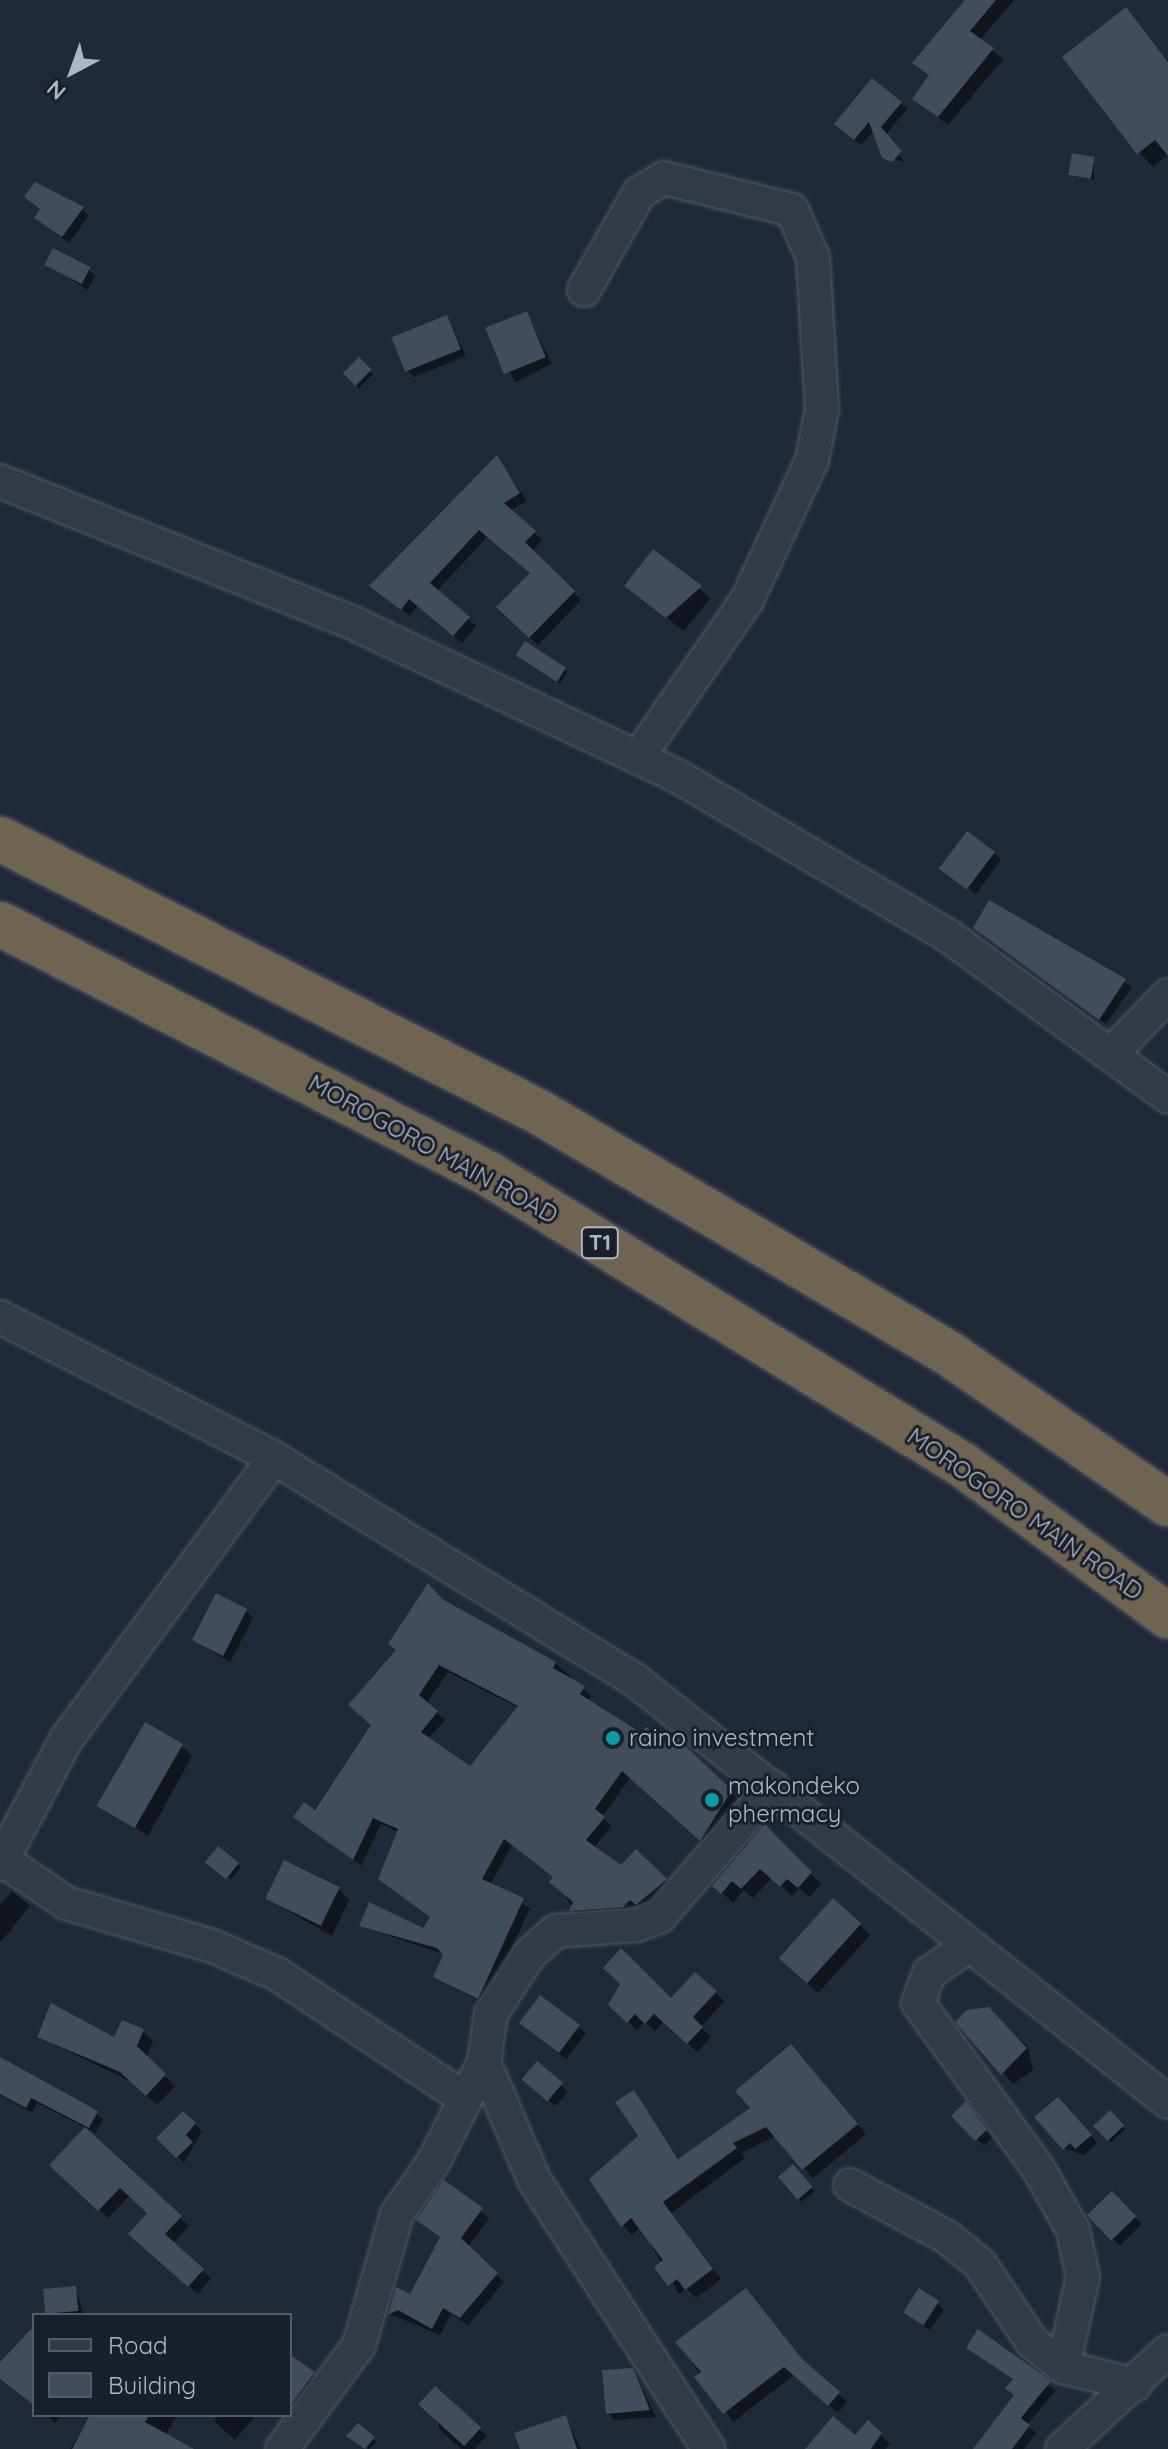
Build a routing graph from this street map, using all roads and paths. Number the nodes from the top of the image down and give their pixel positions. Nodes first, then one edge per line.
1 (584, 290) dead end
2 (0, 481) edge
3 (648, 743) dead end
4 (0, 839) edge
5 (0, 924) edge
6 (1168, 995) edge
7 (1113, 1052) junction
8 (1168, 1097) edge
9 (0, 1317) edge
10 (274, 1458) junction
11 (1168, 1504) edge
12 (1168, 1616) edge
13 (772, 1787) junction
14 (2, 1862) edge
15 (967, 1947) junction
16 (484, 2062) junction
17 (461, 2096) junction
18 (1168, 2102) edge
19 (850, 2185) dead end
20 (1168, 2351) edge
21 (1063, 2367) junction
22 (1135, 2385) junction
23 (282, 2449) edge
24 (709, 2449) edge
25 (1062, 2449) edge

1 - 3 street
2 - 7 street
4 - 11 highway
5 - 12 highway, MOROGORO MAIN ROAD / T1
6 - 7 street
7 - 8 street
9 - 10 street
10 - 13 street
10 - 14 street
13 - 15 street
13 - 16 street
14 - 17 street
15 - 18 street
15 - 21 street
16 - 17 street
16 - 24 street
17 - 23 street
19 - 21 street
20 - 22 street
21 - 22 street
22 - 25 street

